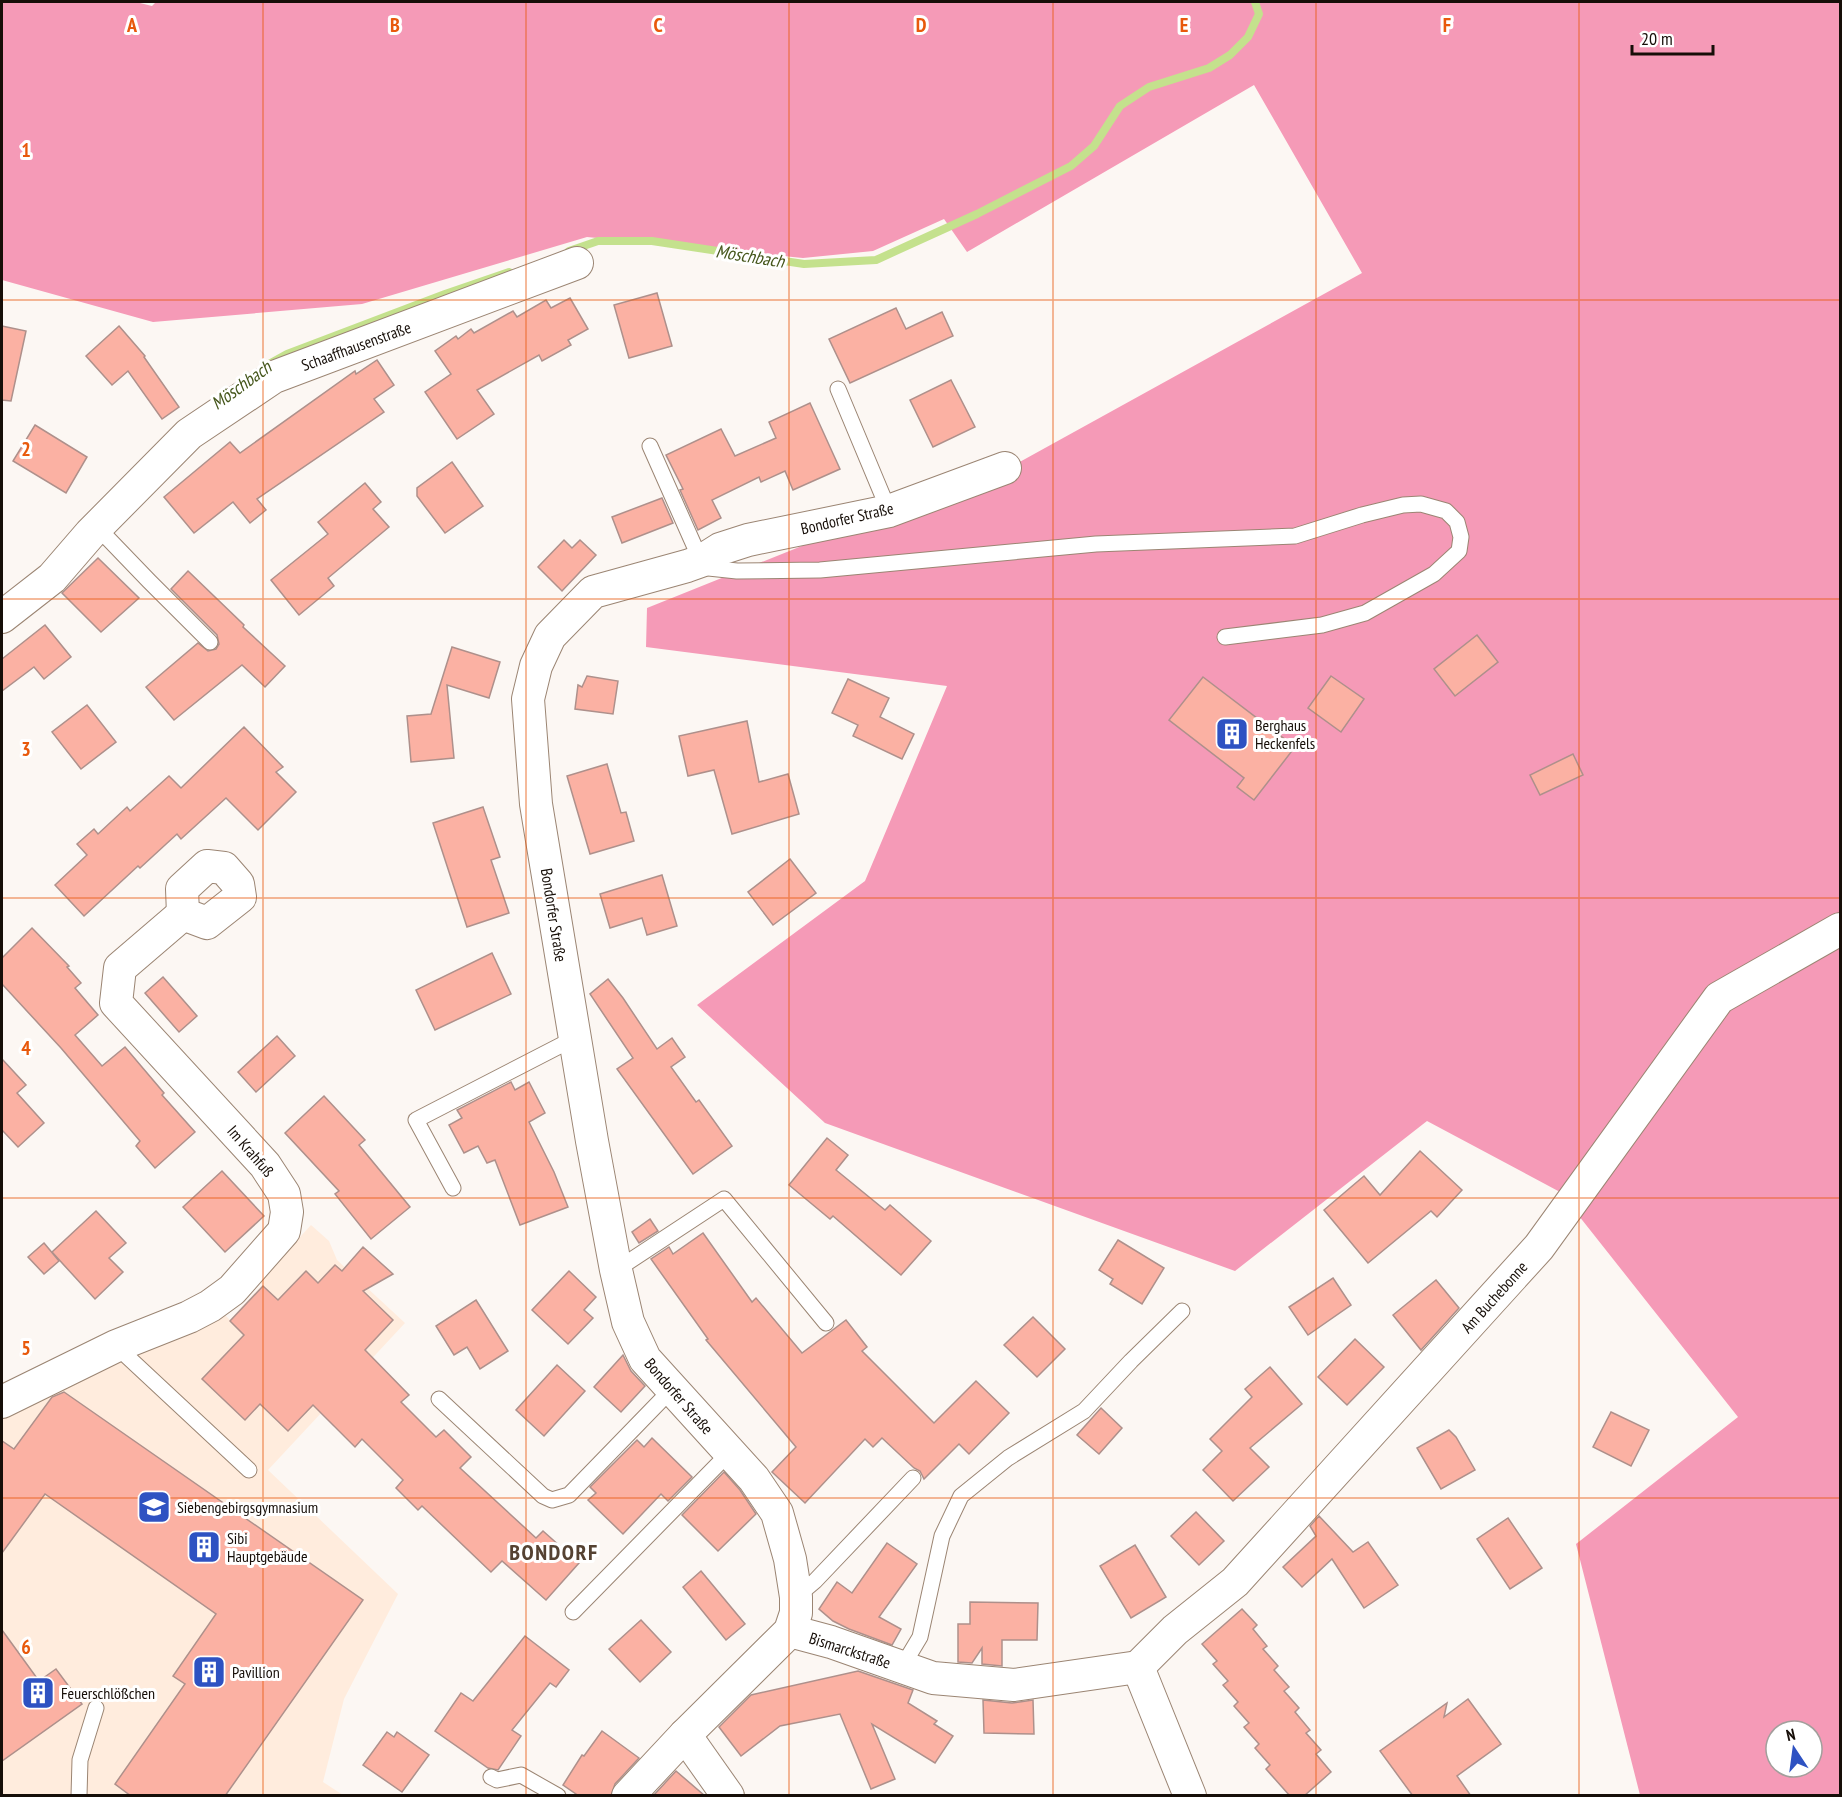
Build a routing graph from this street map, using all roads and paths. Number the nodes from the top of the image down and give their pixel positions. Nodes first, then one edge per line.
1 (577, 263) dead end
2 (838, 389) dead end
3 (650, 446) dead end
4 (1005, 468) dead end
5 (889, 511) junction
6 (97, 526) junction
7 (694, 564) junction
8 (2, 617) edge
9 (1224, 637) dead end
10 (210, 642) dead end
11 (183, 914) dead end
12 (1840, 929) edge
13 (575, 1038) junction
14 (453, 1188) dead end
15 (616, 1270) junction
16 (1182, 1311) dead end
17 (826, 1323) dead end
18 (116, 1346) junction
19 (672, 1389) junction
20 (439, 1399) dead end
21 (2, 1402) edge
22 (729, 1453) junction
23 (249, 1470) dead end
24 (913, 1478) dead end
25 (796, 1597) junction
26 (573, 1612) dead end
27 (790, 1630) junction
28 (902, 1666) junction
29 (1138, 1667) junction
30 (96, 1708) dead end
31 (685, 1735) junction
32 (491, 1777) dead end
33 (79, 1796) edge
34 (558, 1796) edge
35 (628, 1796) edge
36 (728, 1796) edge
37 (1190, 1796) edge

1 - 6 street, Schaaffhausenstraße
2 - 5 lane
3 - 7 lane
4 - 5 street, Bondorfer Straße
5 - 7 street, Bondorfer Straße
6 - 8 street, Schaaffhausenstraße
6 - 10 lane
7 - 9 lane
7 - 13 street, Bondorfer Straße
11 - 18 street, Im Krahfuß
12 - 29 street, Am Buchebonne
13 - 14 lane
13 - 15 street, Bondorfer Straße
15 - 17 lane
15 - 19 street, Bondorfer Straße
16 - 28 lane
18 - 21 street, Im Krahfuß
18 - 23 lane
19 - 20 lane
19 - 22 street, Bondorfer Straße
22 - 25 street, Bondorfer Straße
22 - 26 lane
24 - 25 lane
25 - 27 street, Bondorfer Straße
27 - 28 street, Bismarckstraße
27 - 31 street, Bismarckstraße
28 - 29 street, Bismarckstraße
29 - 37 street
30 - 33 lane
31 - 35 street, Bismarckstraße
31 - 36 street
32 - 34 lane

